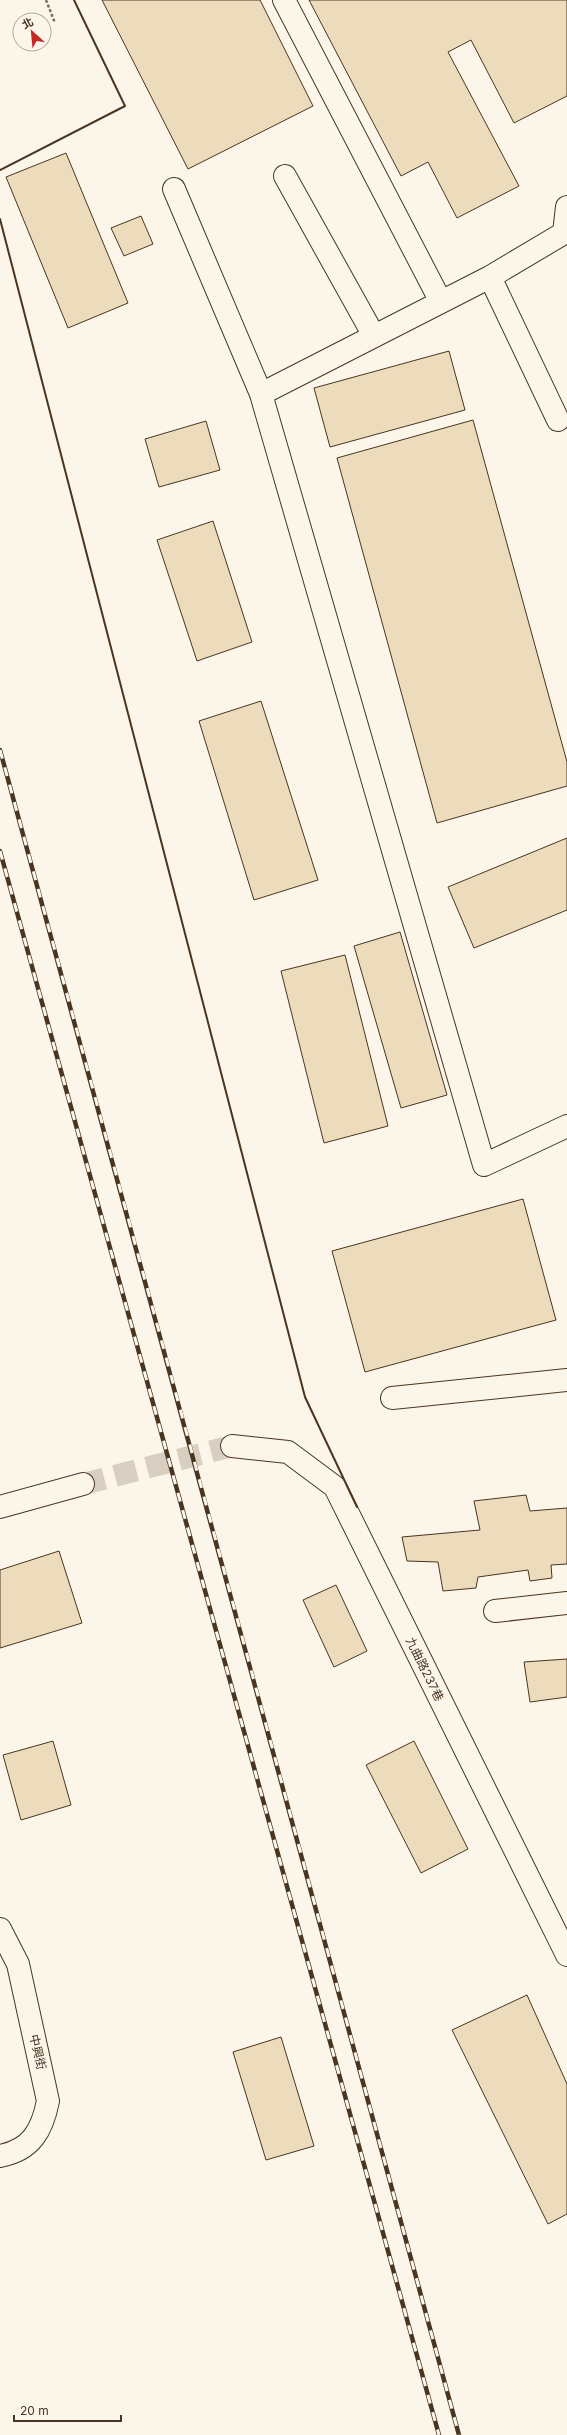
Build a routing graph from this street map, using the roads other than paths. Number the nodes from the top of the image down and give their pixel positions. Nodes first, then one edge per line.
1 (284, 0) edge
2 (285, 176) dead end
3 (174, 189) dead end
4 (567, 207) edge
5 (490, 277) junction
6 (441, 302) junction
7 (374, 336) junction
8 (261, 394) junction
9 (564, 423) edge
10 (567, 1126) edge
11 (567, 1380) edge
12 (392, 1398) dead end
13 (232, 1446) tunnel mouth
14 (83, 1484) tunnel mouth
15 (0, 1507) edge
16 (567, 1603) edge
17 (495, 1611) dead end
18 (0, 1929) edge
19 (567, 1955) edge
20 (0, 2156) edge

1 - 6 street
2 - 7 street
3 - 8 street
4 - 5 street
5 - 6 street
5 - 9 street
6 - 7 street
7 - 8 street
8 - 10 street
11 - 12 street
13 - 19 street, 九曲路237巷
14 - 15 street
16 - 17 street
18 - 20 street, 中興街

